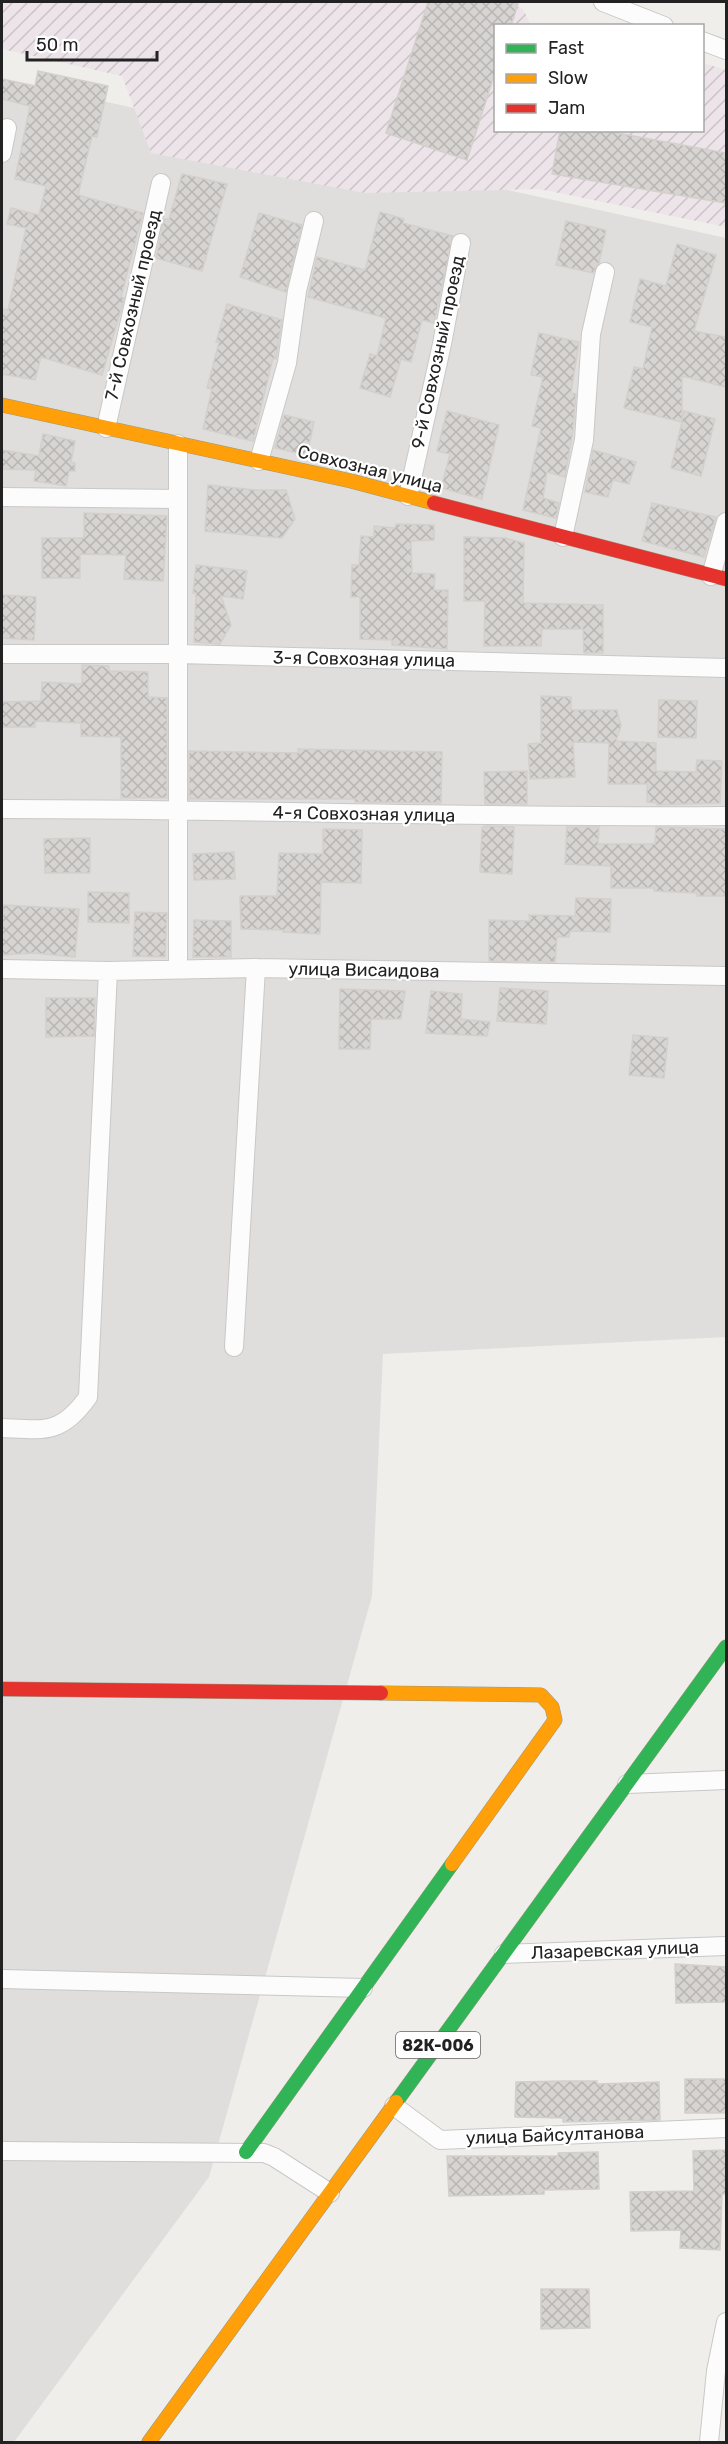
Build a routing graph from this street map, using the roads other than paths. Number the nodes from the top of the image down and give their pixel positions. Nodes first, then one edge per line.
1 (603, 2) edge
2 (658, 24) edge
3 (704, 42) edge
4 (726, 50) edge
5 (7, 128) dead end
6 (2, 153) edge
7 (161, 183) dead end
8 (314, 221) dead end
9 (461, 243) dead end
10 (605, 272) dead end
11 (2, 405) edge
12 (105, 428) junction
13 (178, 444) junction
14 (259, 461) junction
15 (408, 496) junction
16 (2, 497) edge
17 (178, 499) junction
18 (726, 522) edge
19 (563, 537) junction
20 (719, 577) edge
21 (2, 654) edge
22 (178, 654) junction
23 (726, 668) edge
24 (2, 809) edge
25 (178, 809) junction
26 (726, 816) edge
27 (256, 968) junction
28 (2, 969) edge
29 (178, 969) junction
30 (108, 971) junction
31 (726, 976) edge
32 (234, 1347) dead end
33 (2, 1428) edge
34 (726, 1647) edge
35 (2, 1689) edge
36 (726, 1780) edge
37 (627, 1784) junction
38 (726, 1946) edge
39 (504, 1954) junction
40 (2, 1979) edge
41 (363, 1988) junction
42 (394, 2106) junction
43 (726, 2128) edge
44 (2, 2151) edge
45 (246, 2152) junction
46 (330, 2193) junction
47 (726, 2322) edge
48 (148, 2442) edge
49 (709, 2442) edge

1 - 2 street
3 - 4 street
5 - 6 street
7 - 12 street, 7-й Совхозный проезд
8 - 14 street
9 - 15 street, 9-й Совхозный проезд
10 - 19 street
11 - 12 street, Совхозная улица
12 - 13 street, Совхозная улица
13 - 14 street, Совхозная улица
13 - 17 street
14 - 15 street, Совхозная улица
15 - 19 street, Совхозная улица
16 - 17 street
17 - 22 street
18 - 20 street
19 - 20 street, Совхозная улица
21 - 22 street, 3-я Совхозная улица
22 - 23 street, 3-я Совхозная улица
22 - 25 street
24 - 25 street, 4-я Совхозная улица
25 - 26 street, 4-я Совхозная улица
25 - 29 street
27 - 29 street, улица Висаидова
27 - 31 street, улица Висаидова
27 - 32 street
28 - 30 street, улица Висаидова
29 - 30 street, улица Висаидова
30 - 33 street
34 - 37 street, 82К-006
35 - 41 street
36 - 37 street
37 - 39 street, 82К-006
38 - 39 street, Лазаревская улица
39 - 42 street, 82К-006
40 - 41 street
41 - 45 street
42 - 43 street, улица Байсултанова
42 - 46 street, 82К-006
44 - 45 street
45 - 46 street
46 - 48 street, 82К-006
47 - 49 street

